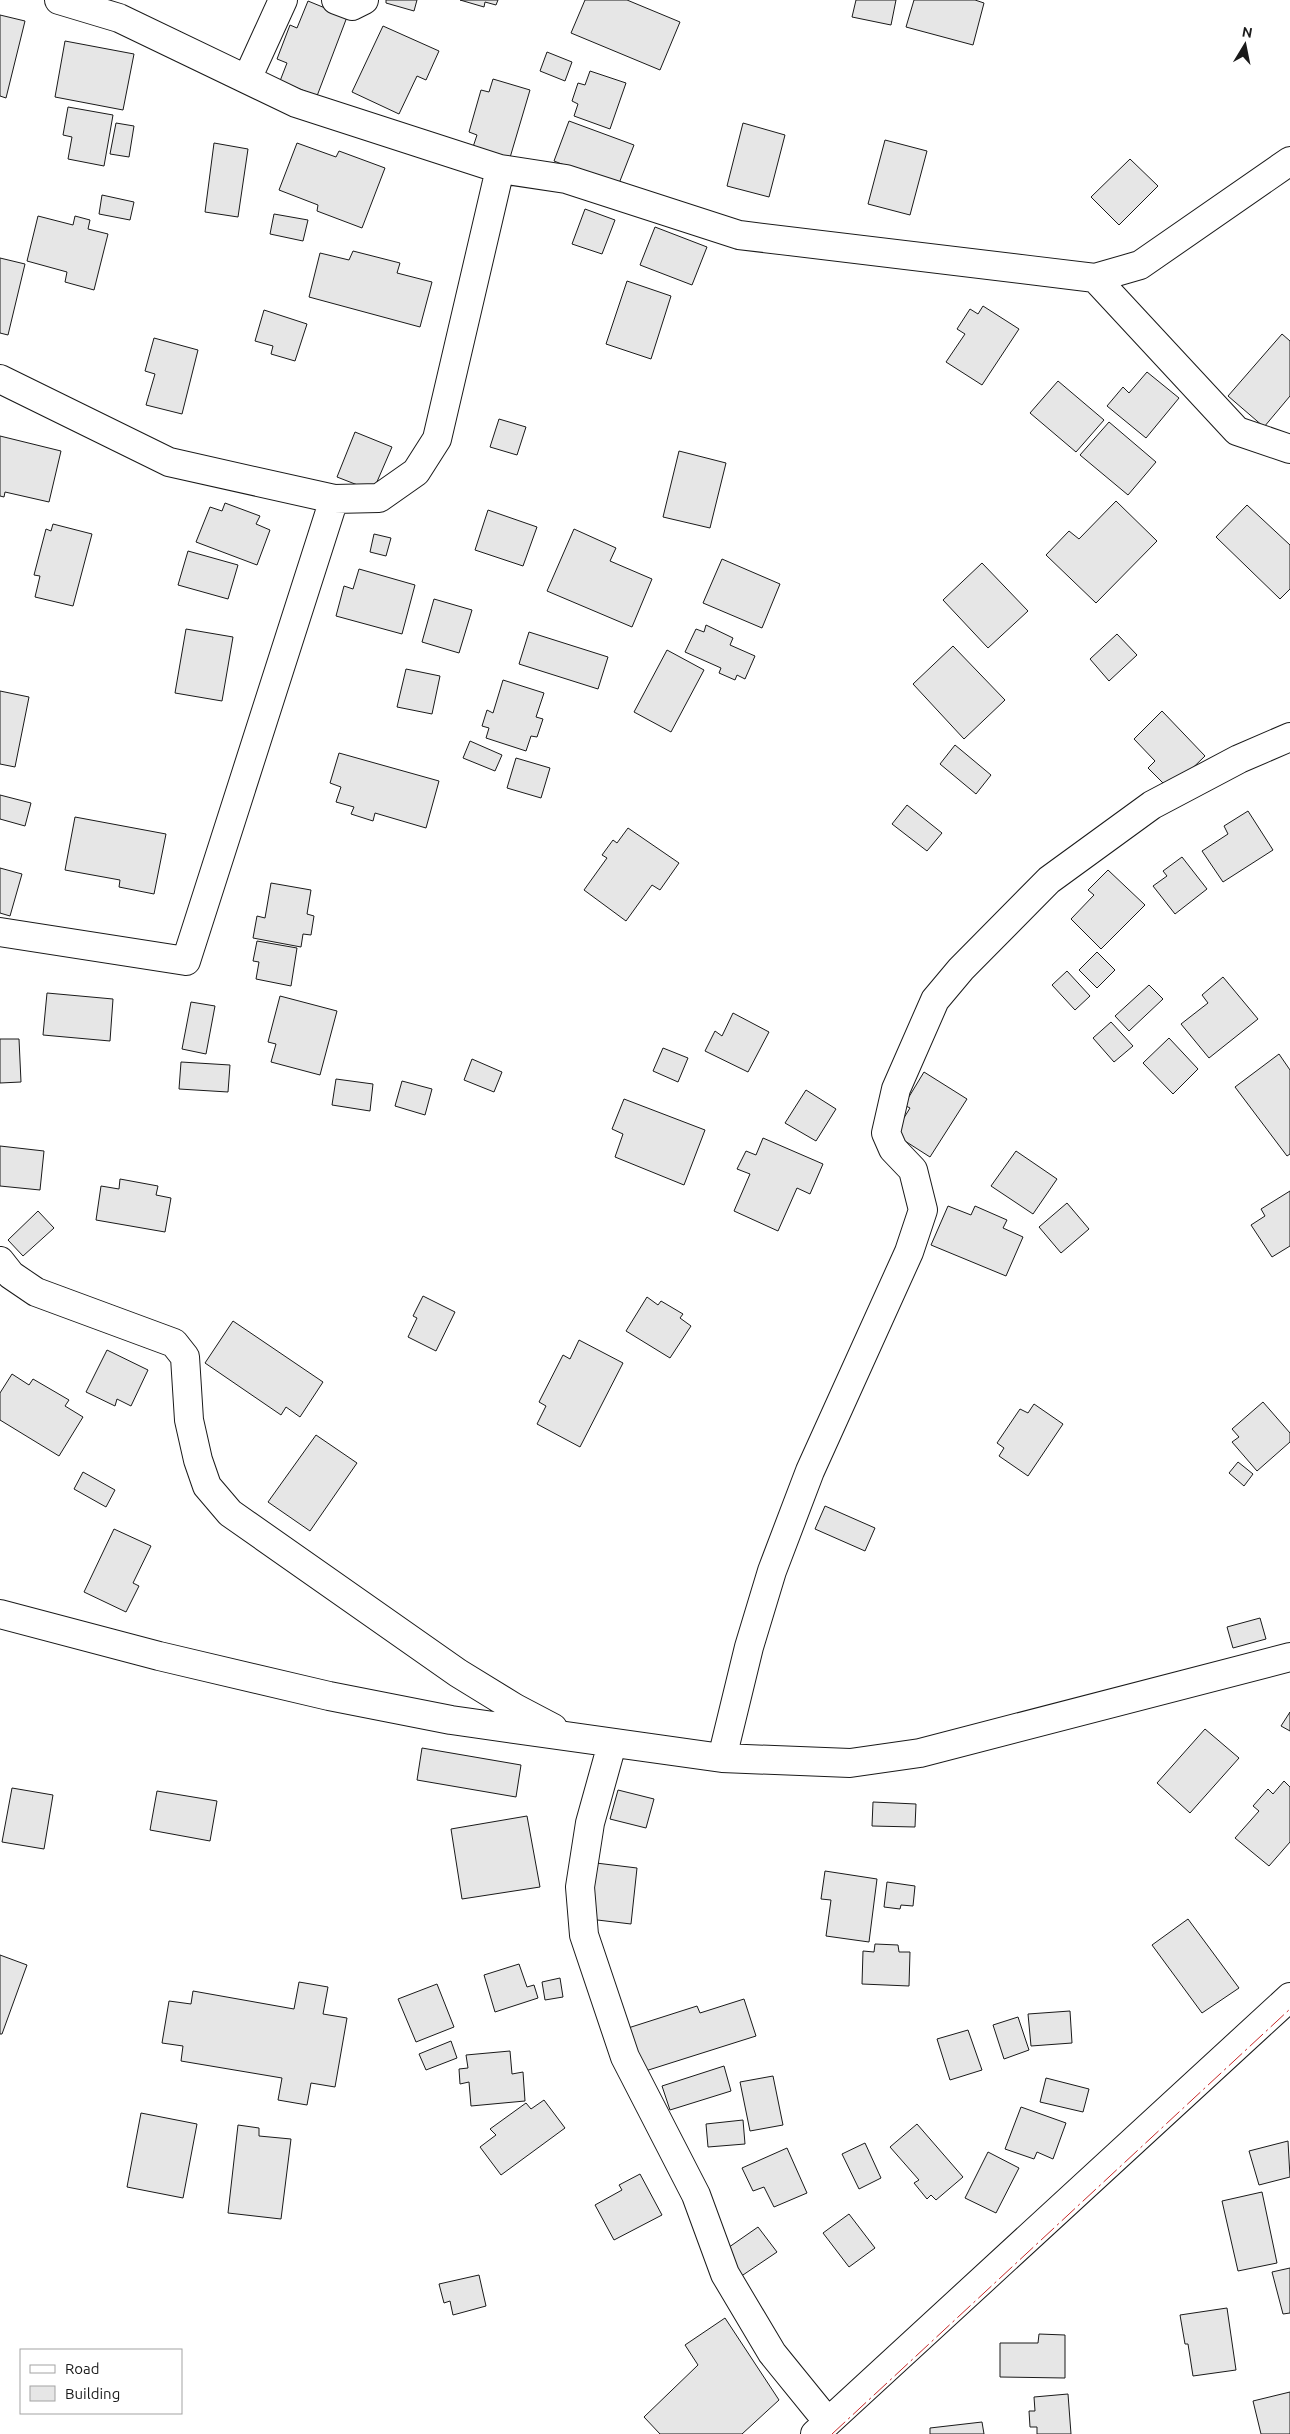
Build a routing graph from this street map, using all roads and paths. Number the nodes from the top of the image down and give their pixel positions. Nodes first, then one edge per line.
1 (59, 0) edge
2 (284, 0) edge
3 (336, 0) edge
4 (364, 0) edge
5 (248, 79) junction
6 (1290, 161) edge
7 (500, 169) junction
8 (1095, 278) junction
9 (0, 378) edge
10 (1290, 449) edge
11 (334, 499) junction
12 (1290, 737) edge
13 (0, 932) edge
14 (0, 1261) edge
15 (0, 1614) edge
16 (1290, 1657) edge
17 (575, 1739) junction
18 (612, 1744) junction
19 (722, 1758) junction
20 (1290, 1997) edge
21 (823, 2430) edge

1 - 5 street
2 - 5 street
3 - 4 street
5 - 7 street
6 - 8 street
7 - 8 street
7 - 11 street
8 - 10 street
9 - 11 street
11 - 13 street
12 - 19 street
14 - 17 street
15 - 17 street
16 - 19 street
17 - 18 street
18 - 19 street
18 - 21 street
20 - 21 street

